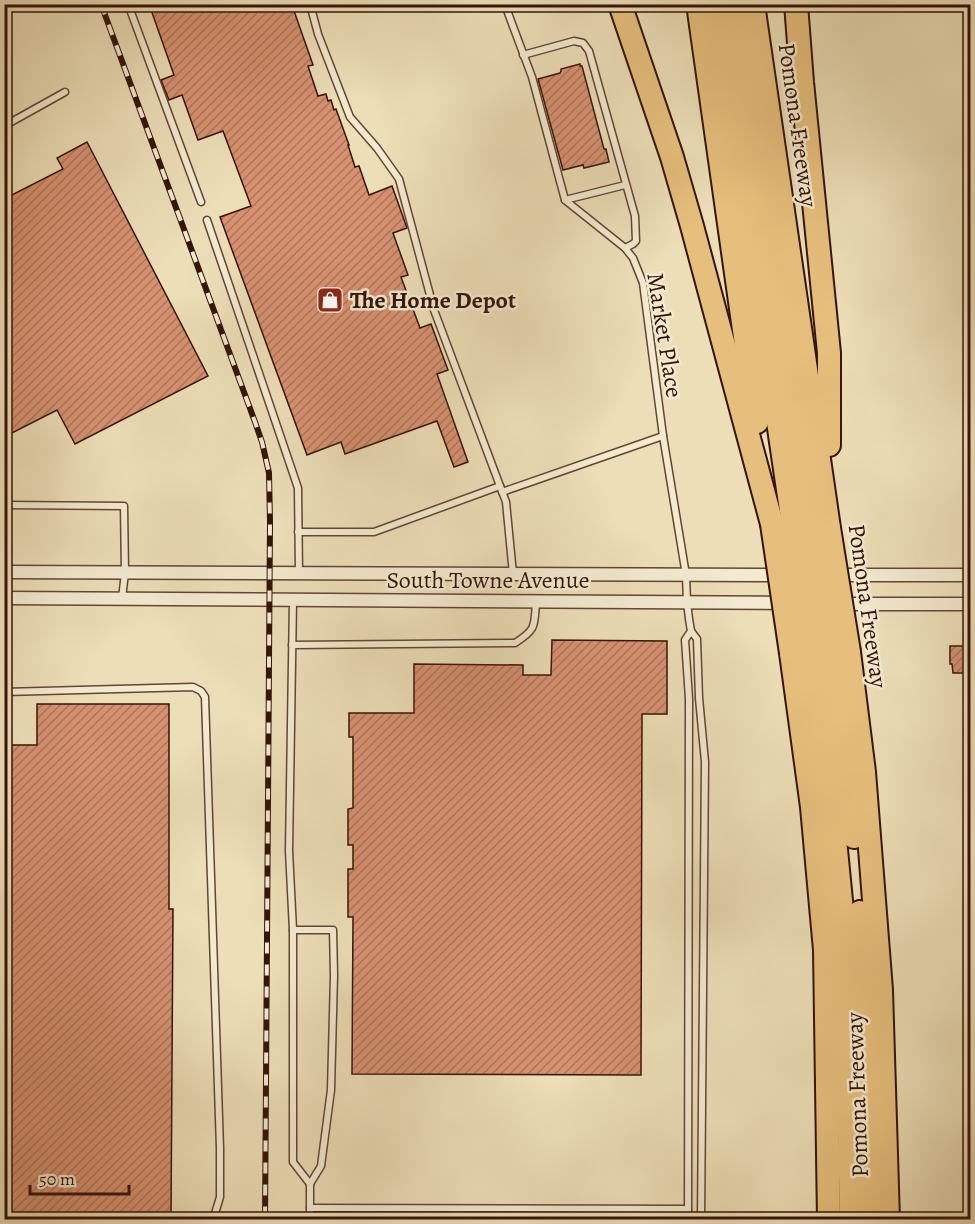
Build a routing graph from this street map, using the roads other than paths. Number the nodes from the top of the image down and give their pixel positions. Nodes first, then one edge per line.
1 (128, 4) edge
2 (310, 4) edge
3 (507, 4) edge
4 (620, 4) edge
5 (698, 4) edge
6 (717, 4) edge
7 (735, 4) edge
8 (753, 4) edge
9 (796, 4) edge
10 (523, 55) junction
11 (65, 92) dead end
12 (4, 126) edge
13 (625, 185) junction
14 (565, 200) junction
15 (201, 202) dead end
16 (207, 220) dead end
17 (625, 248) junction
18 (663, 436) junction
19 (501, 489) junction
20 (4, 505) edge
21 (801, 525) junction
22 (298, 532) junction
23 (4, 572) edge
24 (125, 573) junction
25 (299, 573) junction
26 (513, 574) junction
27 (686, 575) junction
28 (970, 575) edge
29 (4, 598) edge
30 (122, 599) junction
31 (293, 600) junction
32 (536, 601) junction
33 (687, 602) junction
34 (970, 604) edge
35 (691, 631) junction
36 (292, 645) junction
37 (820, 653) junction
38 (4, 692) edge
39 (293, 930) junction
40 (310, 1184) junction
41 (310, 1208) junction
42 (688, 1209) junction
43 (213, 1220) edge
44 (310, 1220) edge
45 (688, 1220) edge
46 (701, 1220) edge
47 (829, 1220) edge
48 (851, 1220) edge
49 (868, 1220) edge
50 (888, 1220) edge

1 - 15 lane
2 - 19 lane
3 - 10 lane
4 - 21 highway
5 - 21 highway, Pomona Freeway
6 - 21 highway
7 - 21 highway
8 - 21 highway, Pomona Freeway
9 - 21 highway
10 - 13 lane
10 - 14 lane
11 - 12 lane
13 - 14 lane
13 - 17 lane
14 - 17 lane, Market Place
16 - 22 lane
17 - 18 lane, Market Place
18 - 19 lane
18 - 27 lane, Market Place
19 - 22 lane
19 - 26 lane
20 - 24 lane
21 - 37 highway, Pomona Freeway, bridge
21 - 37 highway, Pomona Freeway, bridge
22 - 25 lane
23 - 24 street, South Towne Avenue
24 - 25 street, South Towne Avenue
24 - 30 lane
25 - 26 street, South Towne Avenue
26 - 27 street, South Towne Avenue
27 - 28 street, South Towne Avenue
27 - 33 lane, Market Place
29 - 30 street, South Towne Avenue
30 - 31 street, South Towne Avenue
31 - 32 street, South Towne Avenue
31 - 36 lane
32 - 33 street, South Towne Avenue
32 - 36 lane
33 - 34 street, South Towne Avenue
33 - 35 lane, Market Place
35 - 42 lane
35 - 46 lane
36 - 39 lane
37 - 47 highway, Pomona Freeway
37 - 48 highway
37 - 49 highway
37 - 50 highway, Pomona Freeway
38 - 43 lane
39 - 40 lane
39 - 40 lane
40 - 41 lane
41 - 42 lane
41 - 44 lane
42 - 45 lane

